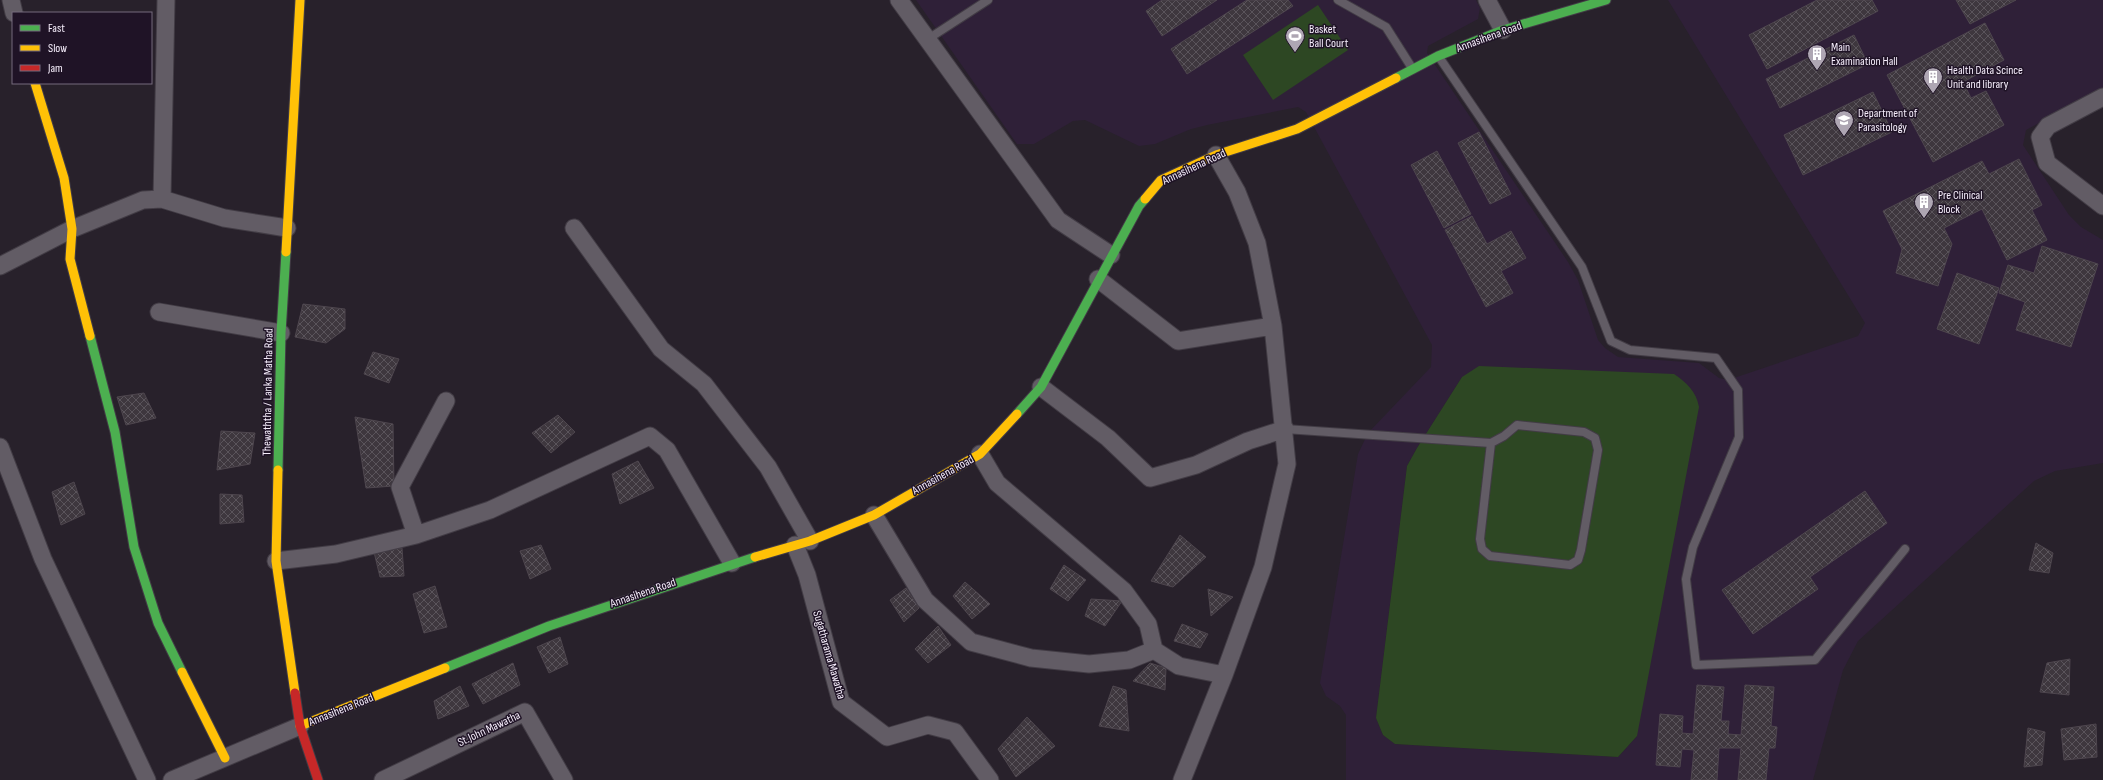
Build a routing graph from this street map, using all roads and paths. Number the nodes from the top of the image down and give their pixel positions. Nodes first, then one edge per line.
1 (11, 0) edge
2 (166, 0) edge
3 (300, 0) edge
4 (899, 0) edge
5 (988, 0) edge
6 (1338, 0) edge
7 (1487, 0) edge
8 (1606, 0) edge
9 (14, 12) edge
10 (1503, 30) junction
11 (928, 39) junction
12 (1438, 56) junction
13 (1413, 69) junction
14 (34, 84) edge
15 (2103, 97) edge
16 (1216, 155) junction
17 (162, 199) junction
18 (2103, 206) edge
19 (287, 228) junction
20 (574, 228) dead end
21 (72, 229) junction
22 (1111, 255) junction
23 (0, 266) edge
24 (1098, 278) junction
25 (159, 312) dead end
26 (1273, 326) junction
27 (281, 334) junction
28 (1041, 387) junction
29 (446, 401) dead end
30 (1285, 429) junction
31 (1491, 443) junction
32 (0, 447) edge
33 (980, 454) junction
34 (874, 515) junction
35 (416, 535) junction
36 (803, 543) junction
37 (1904, 549) dead end
38 (276, 561) junction
39 (732, 563) junction
40 (1154, 650) junction
41 (1224, 675) junction
42 (300, 726) junction
43 (225, 758) junction
44 (147, 780) edge
45 (173, 780) edge
46 (318, 780) edge
47 (383, 780) edge
48 (564, 780) edge
49 (990, 780) edge
50 (1182, 780) edge

1 - 9 street
2 - 17 street
3 - 19 street, Thewaththa / Lanka Matha Road
4 - 11 street
5 - 11 lane
6 - 13 lane
7 - 10 street
8 - 10 street, Annasihena Road
10 - 12 street, Annasihena Road
11 - 22 street
12 - 13 street, Annasihena Road
12 - 37 lane
13 - 16 street, Annasihena Road
14 - 21 street
15 - 18 street
16 - 22 street, Annasihena Road
16 - 26 street
17 - 19 street
17 - 21 street
19 - 27 street, Thewaththa / Lanka Matha Road
20 - 36 street
21 - 23 street
21 - 43 street
22 - 24 street, Annasihena Road
24 - 26 street
24 - 28 street, Annasihena Road
25 - 27 street
26 - 30 street
27 - 38 street, Thewaththa / Lanka Matha Road
28 - 30 street
28 - 33 street, Annasihena Road
29 - 35 street
30 - 31 lane
30 - 41 street
31 - 31 lane
32 - 44 street
33 - 34 street, Annasihena Road
33 - 40 street
34 - 36 street, Annasihena Road
34 - 40 street
35 - 38 street
35 - 39 street
36 - 39 street, Annasihena Road
36 - 49 street, Sugatharama Mawatha
38 - 42 street, Thewaththa / Lanka Matha Road
39 - 42 street, Annasihena Road
40 - 41 street
41 - 50 street
42 - 43 street, Annasihena Road
42 - 46 street, Thewaththa / Lanka Matha Road
43 - 45 street, Annasihena Road
47 - 48 street, St.John Mawatha

